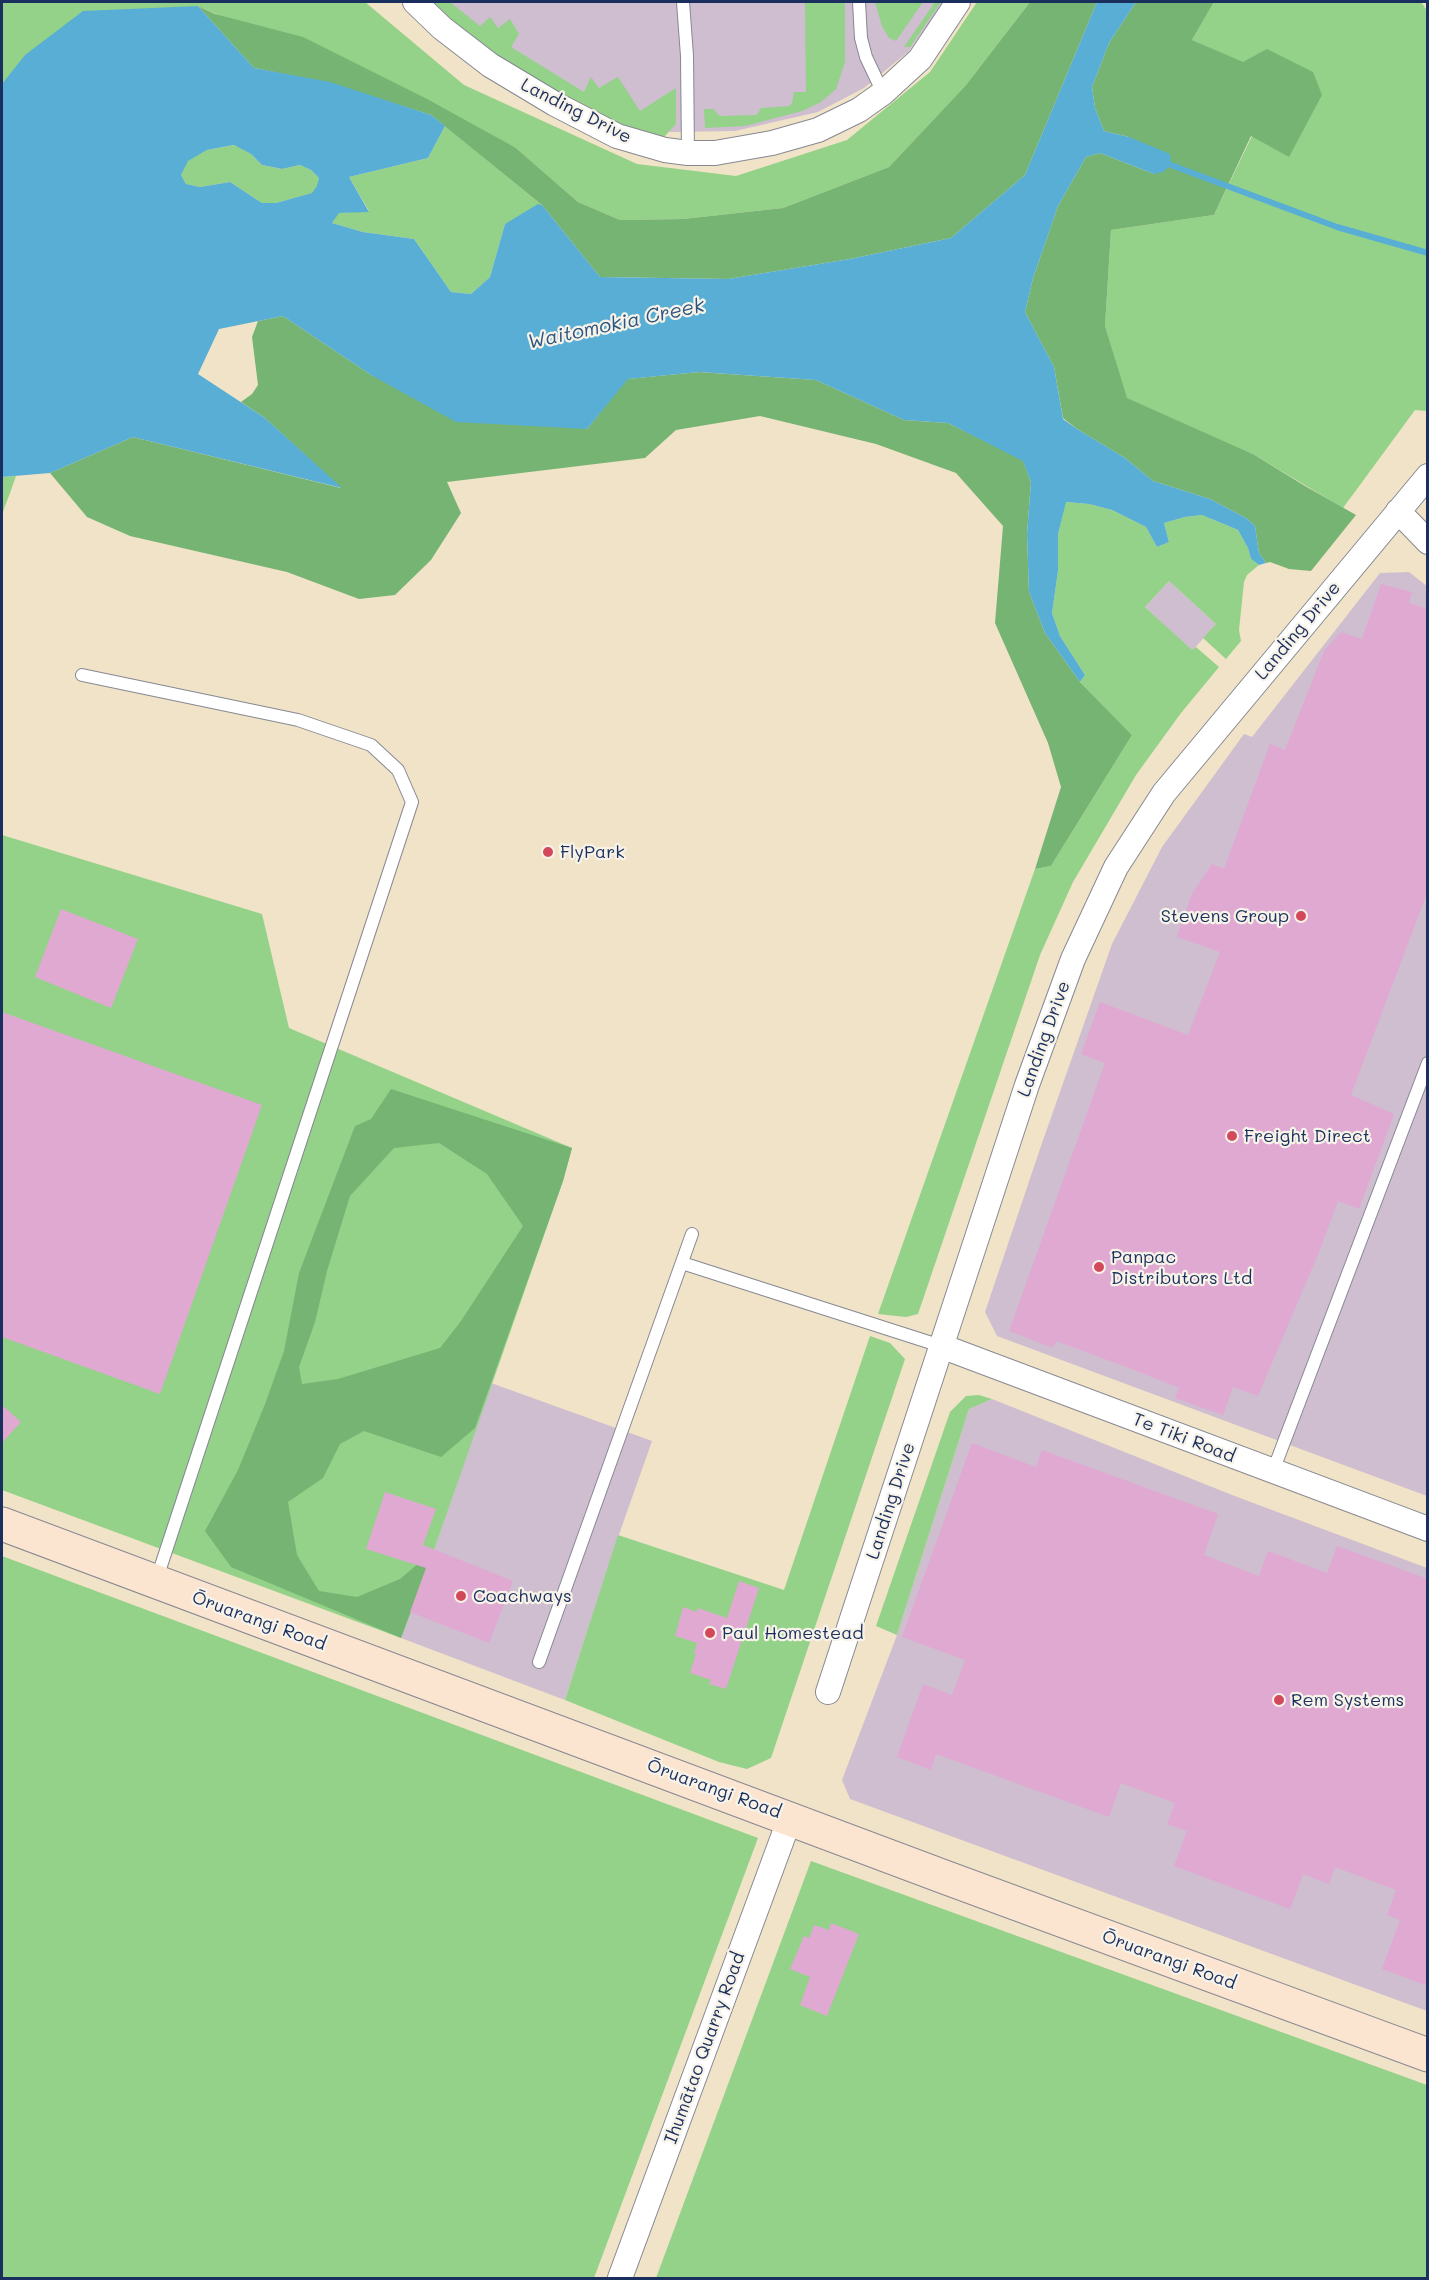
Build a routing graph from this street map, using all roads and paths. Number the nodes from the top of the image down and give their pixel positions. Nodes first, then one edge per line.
1 (415, 2) edge
2 (683, 2) edge
3 (859, 2) edge
4 (958, 2) edge
5 (883, 93) junction
6 (688, 153) junction
7 (1428, 476) edge
8 (1398, 511) junction
9 (1428, 542) edge
10 (82, 675) dead end
11 (1428, 1063) edge
12 (692, 1234) dead end
13 (682, 1263) junction
14 (941, 1346) junction
15 (1274, 1472) junction
16 (2, 1524) edge
17 (1428, 1529) edge
18 (156, 1582) junction
19 (539, 1662) dead end
20 (828, 1692) dead end
21 (790, 1818) junction
22 (1428, 2055) edge
23 (620, 2278) edge

1 - 6 street, Landing Drive
2 - 6 lane
3 - 5 lane
4 - 5 street, Landing Drive
5 - 6 street, Landing Drive
7 - 8 street, Landing Drive
8 - 9 street
8 - 14 street, Landing Drive
10 - 18 lane
11 - 15 lane
12 - 13 lane
13 - 14 lane
13 - 19 lane
14 - 15 street, Te Tiki Road
14 - 20 street, Landing Drive
15 - 17 street, Te Tiki Road
16 - 18 street, Ōruarangi Road
18 - 21 street, Ōruarangi Road
21 - 22 street, Ōruarangi Road
21 - 23 street, Ihumātao Quarry Road

